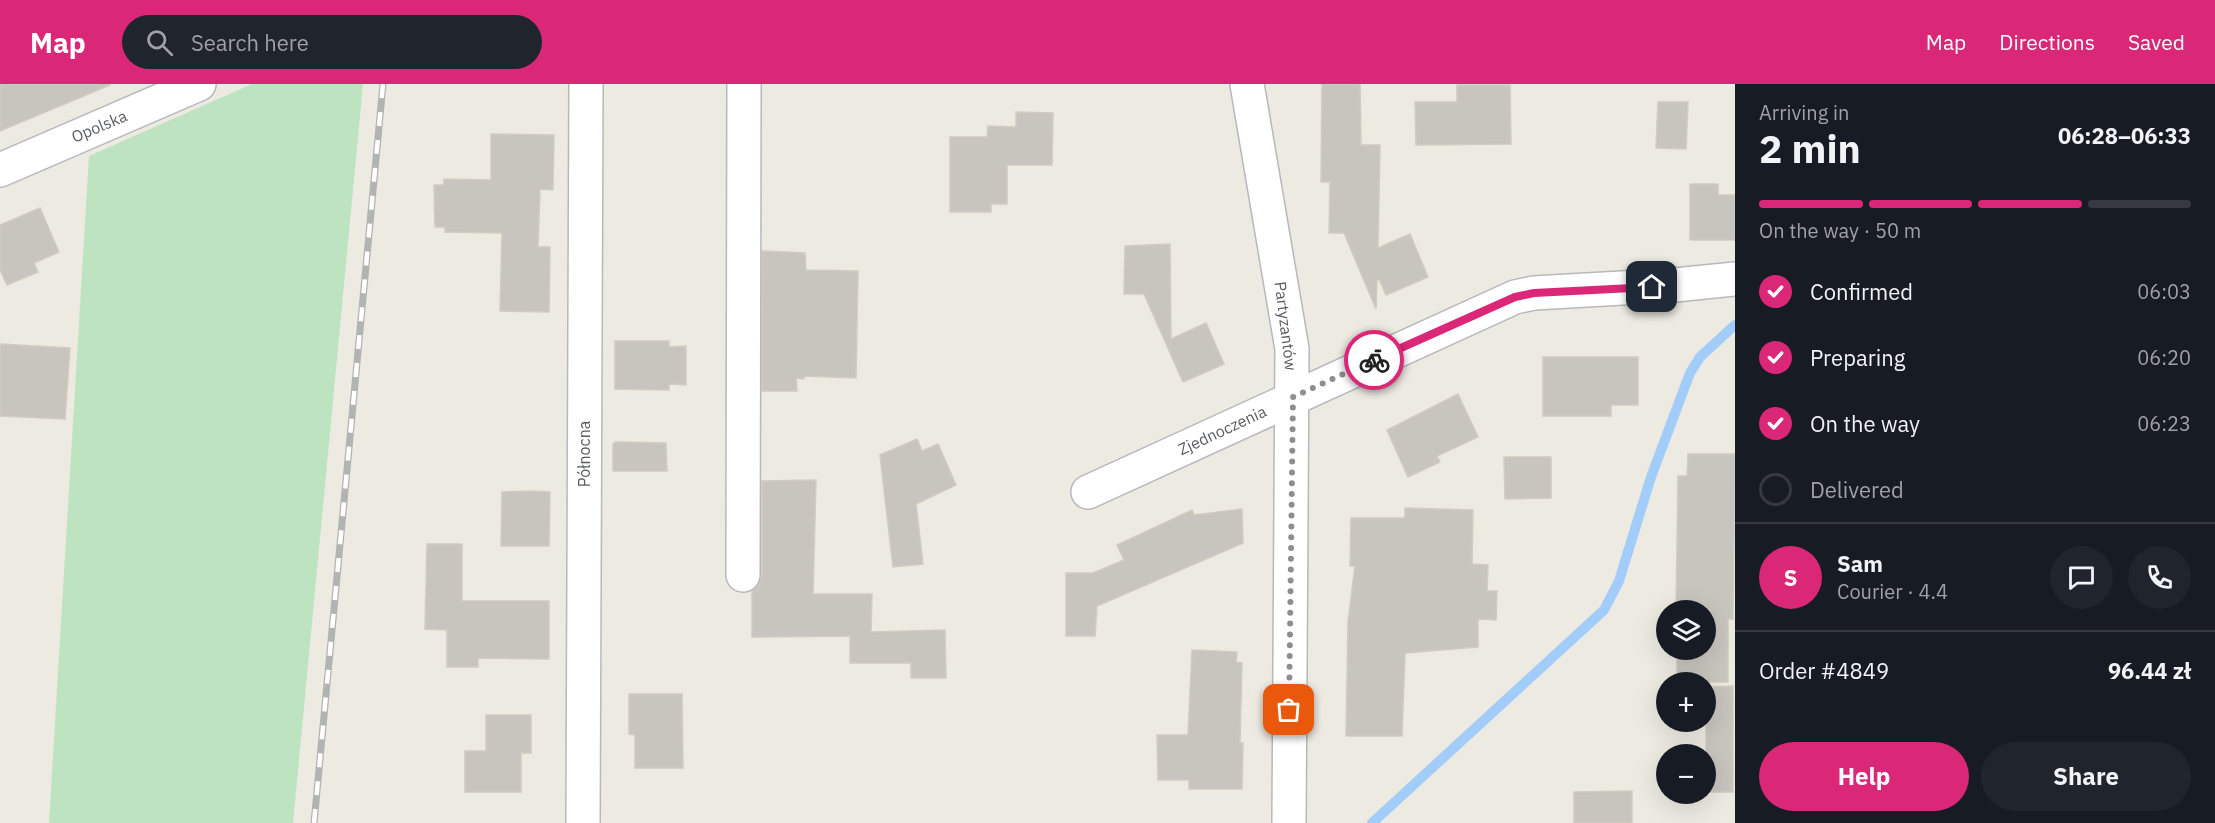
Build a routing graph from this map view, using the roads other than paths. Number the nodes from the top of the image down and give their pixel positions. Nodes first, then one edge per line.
1 (199, 84) edge
2 (586, 84) edge
3 (744, 84) edge
4 (1247, 84) edge
5 (0, 170) edge
6 (1735, 279) edge
7 (1293, 397) junction
8 (1088, 492) dead end
9 (743, 574) dead end
10 (583, 823) edge
11 (1289, 823) edge

1 - 5 street, Opolska
2 - 10 street, Północna
3 - 9 street
4 - 7 street, Partyzantów
6 - 7 street, Zjednoczenia
7 - 8 street, Zjednoczenia
7 - 11 street, Partyzantów

